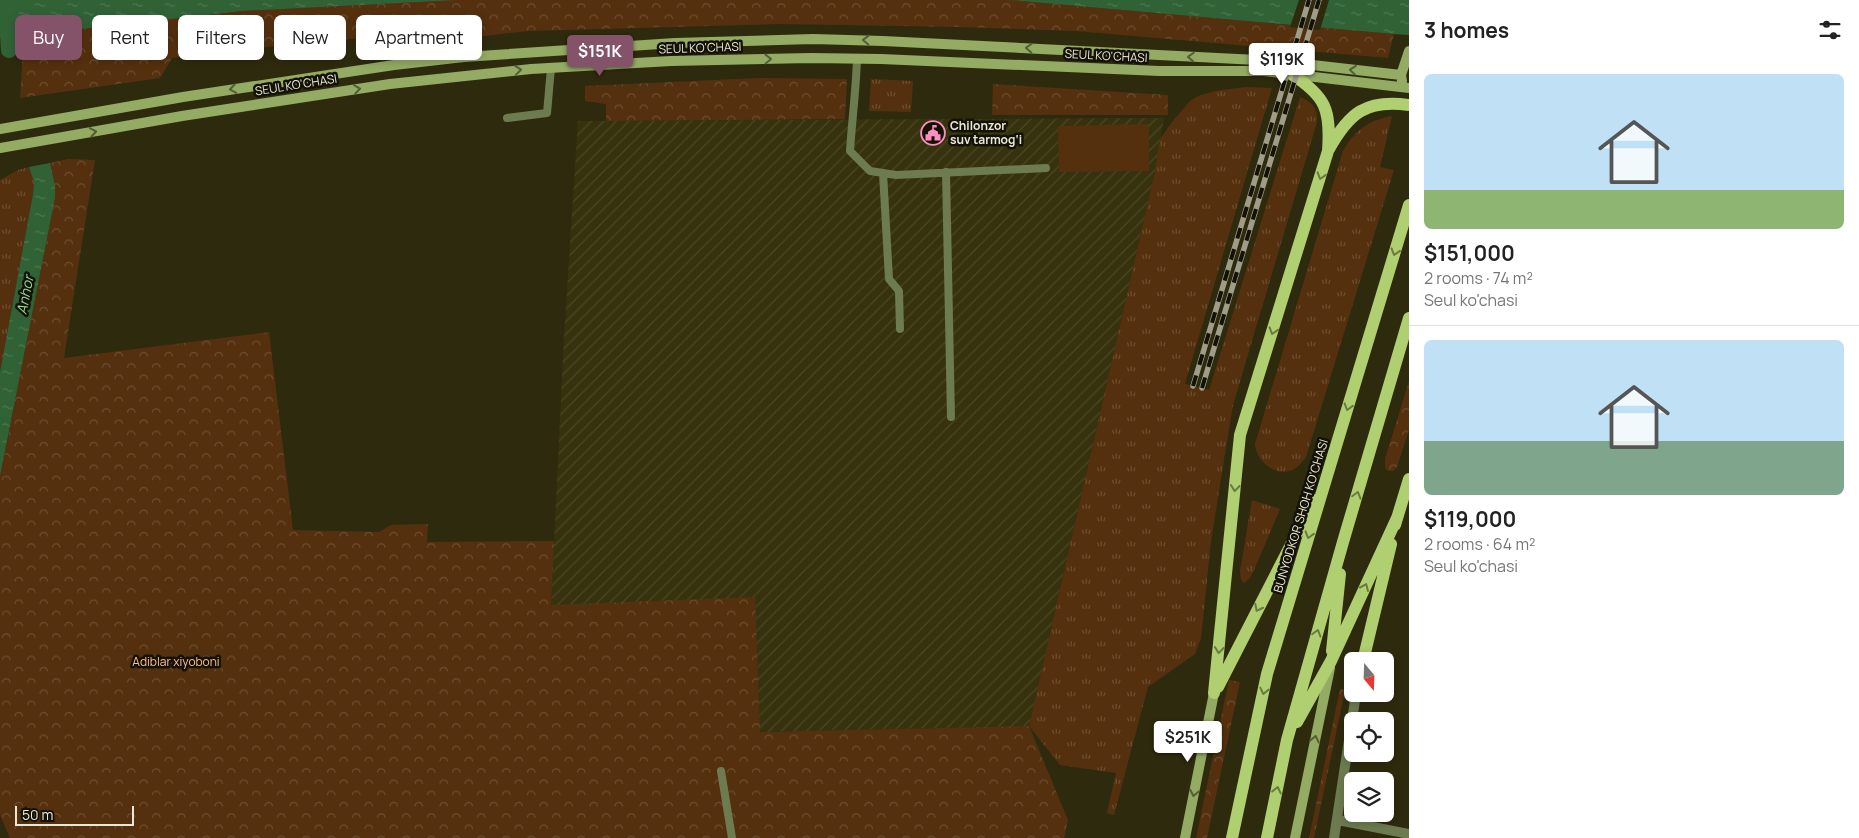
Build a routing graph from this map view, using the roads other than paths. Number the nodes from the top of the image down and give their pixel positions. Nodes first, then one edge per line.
1 (1409, 52) edge
2 (857, 59) junction
3 (550, 68) junction
4 (1291, 74) junction
5 (1401, 75) junction
6 (1408, 88) edge
7 (1409, 105) edge
8 (507, 118) dead end
9 (0, 129) edge
10 (0, 148) edge
11 (1328, 151) junction
12 (1046, 168) dead end
13 (946, 172) junction
14 (883, 173) junction
15 (1409, 205) edge
16 (1409, 318) edge
17 (900, 329) dead end
18 (950, 417) dead end
19 (1328, 471) junction
20 (1409, 479) edge
21 (1397, 518) junction
22 (1343, 542) junction
23 (1365, 652) edge
24 (1332, 661) junction
25 (1214, 694) junction
26 (1355, 702) edge
27 (1287, 740) junction
28 (721, 771) dead end
29 (1338, 820) junction
30 (1409, 834) edge
31 (732, 838) edge
32 (1186, 838) edge
33 (1232, 838) edge
34 (1267, 838) edge
35 (1295, 838) edge
36 (1334, 838) edge

1 - 5 main road
3 -> 2 main road, SEUL KO'CHASI
2 - 4 main road, SEUL KO'CHASI
2 - 14 lane
3 - 8 lane
10 -> 3 main road, SEUL KO'CHASI
4 - 6 main road, SEUL KO'CHASI
4 - 11 main road
5 - 6 main road, SEUL KO'CHASI
5 -> 9 main road, SEUL KO'CHASI
7 - 11 main road
11 -> 25 main road
12 - 13 lane
13 - 14 lane
13 - 18 lane
14 - 17 lane
15 -> 19 main road, BUNYODKOR SHOH KO'CHASI
22 -> 16 main road
19 -> 25 main road
19 -> 33 main road, BUNYODKOR SHOH KO'CHASI
20 - 21 main road
21 - 23 main road
24 -> 21 main road
22 - 24 main road
27 -> 22 main road
24 - 27 main road
35 -> 24 main road
25 -> 32 main road
26 - 29 street
34 -> 27 main road
28 - 31 lane
29 - 30 street
29 - 36 street

